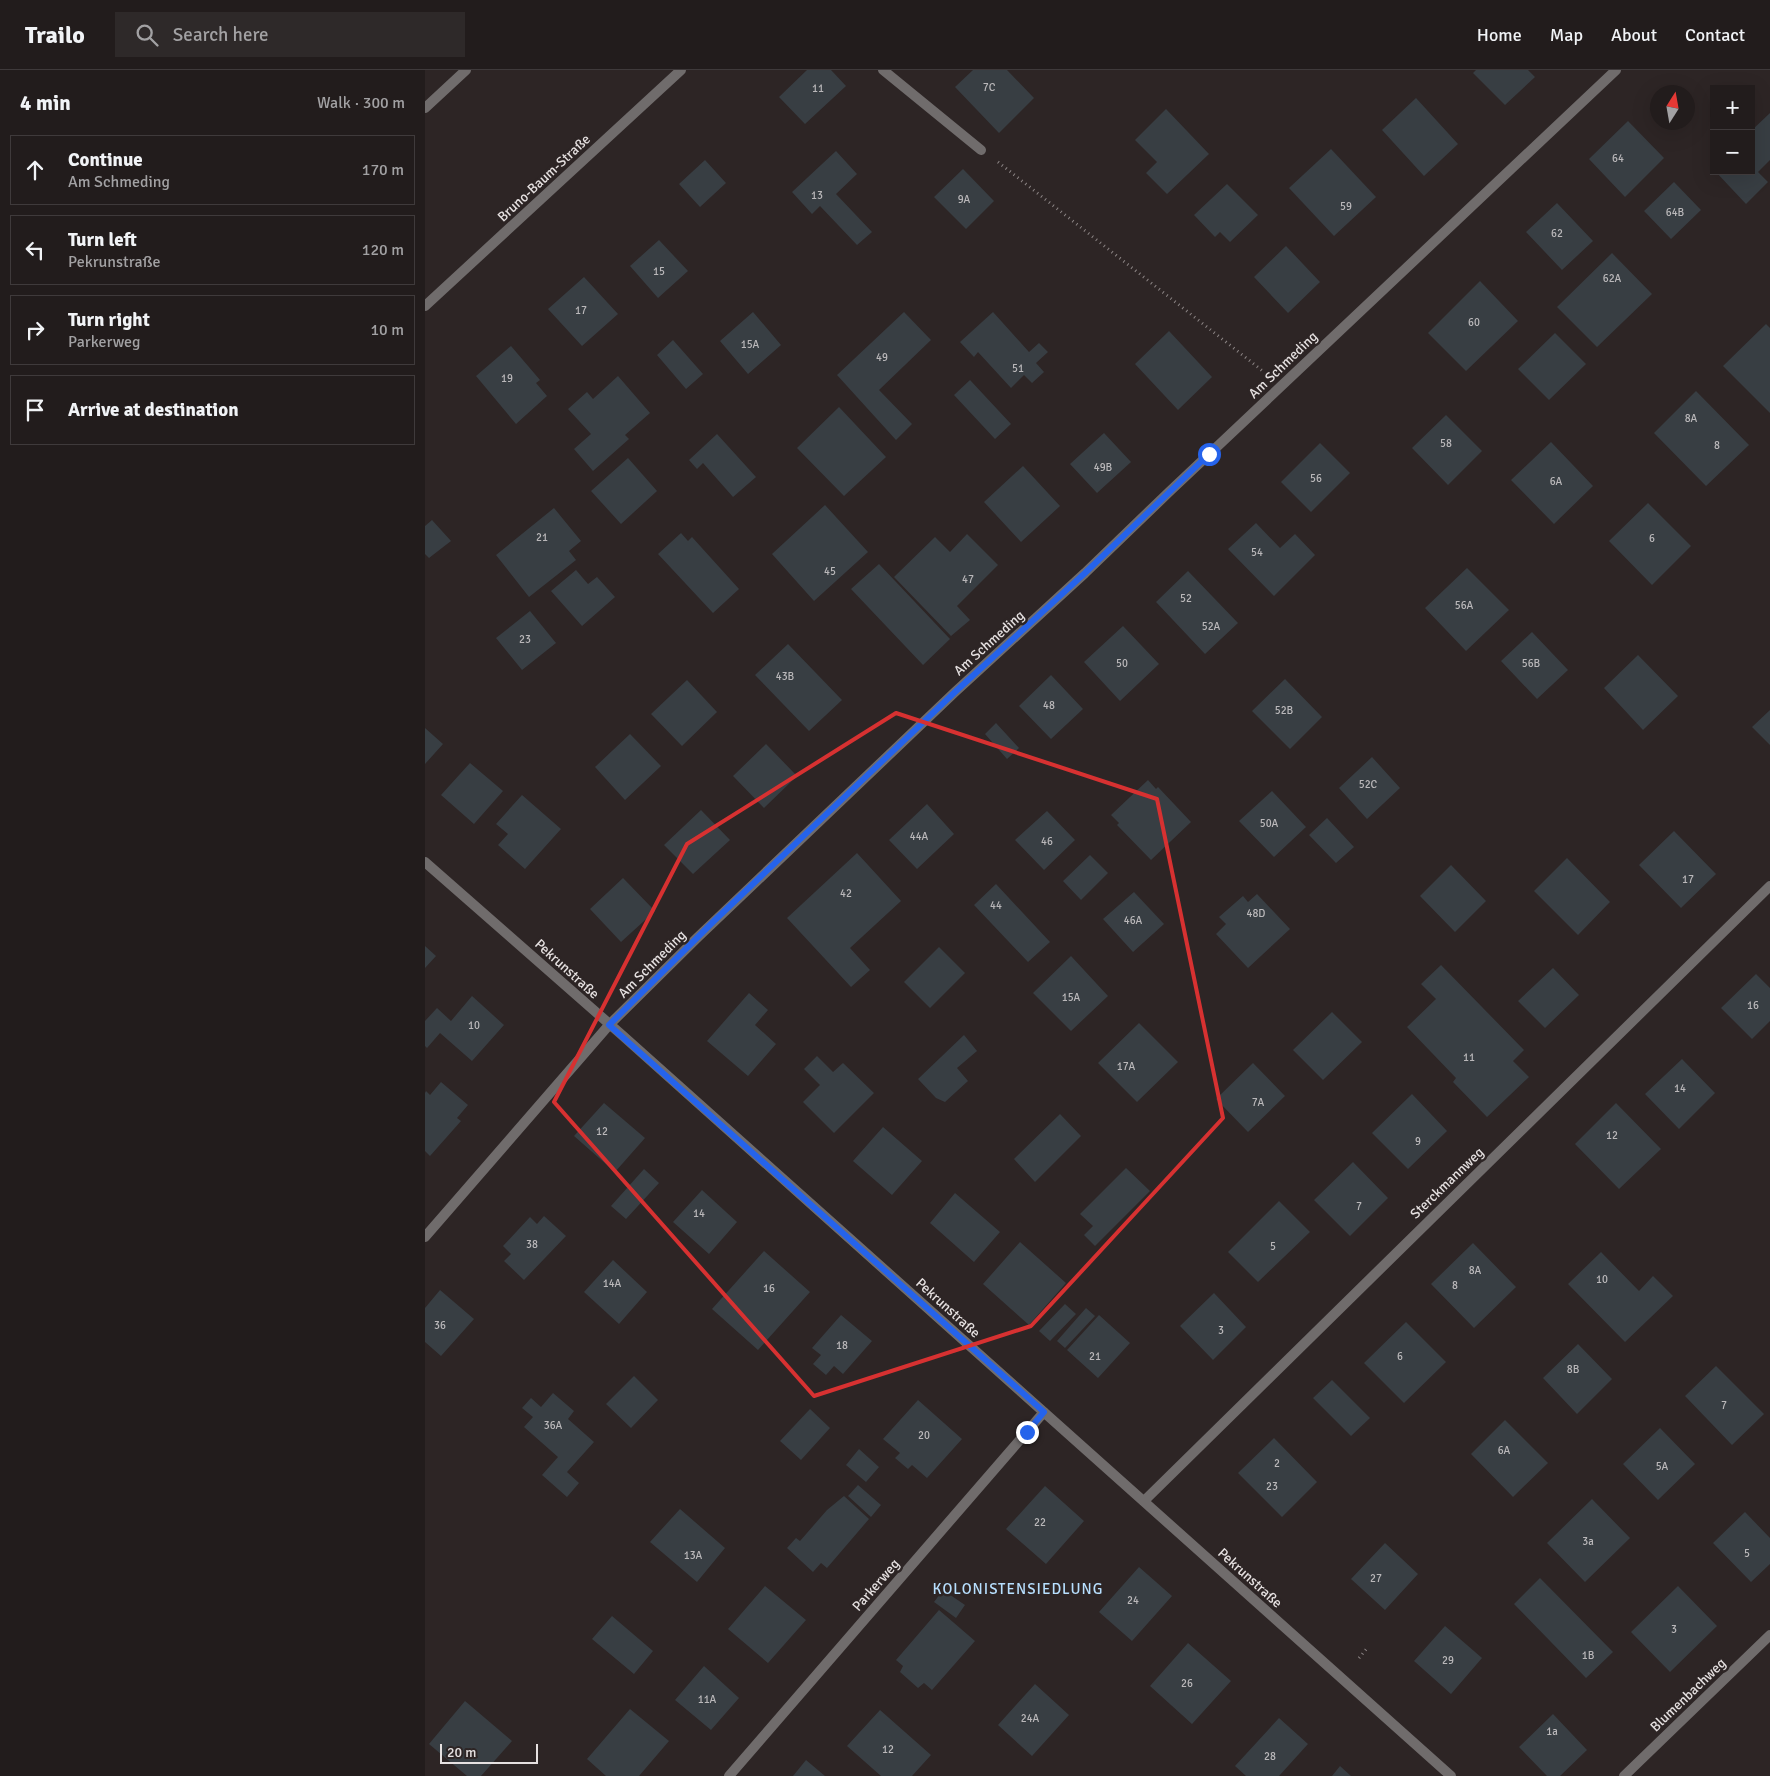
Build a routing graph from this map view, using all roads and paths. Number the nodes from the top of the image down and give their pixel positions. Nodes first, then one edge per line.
1 (467, 70) edge
2 (681, 70) edge
3 (883, 70) edge
4 (1616, 70) edge
5 (425, 108) edge
6 (981, 150) joint
7 (425, 306) edge
8 (1281, 386) junction
9 (425, 862) edge
10 (1770, 886) edge
11 (609, 1025) junction
12 (425, 1237) edge
13 (1044, 1412) junction
14 (1144, 1501) junction
15 (1770, 1634) edge
16 (1368, 1647) dead end
17 (1359, 1658) dead end
18 (729, 1776) edge
19 (1451, 1776) edge
20 (1625, 1776) edge

1 - 5 street
2 - 7 street, Bruno-Baum-Straße
3 - 6 street
4 - 8 street, Am Schmeding
6 - 8 path
8 - 11 street, Am Schmeding
9 - 11 street, Pekrunstraße
10 - 14 street, Sterckmannweg
11 - 12 street, Am Schmeding
11 - 13 street, Pekrunstraße
13 - 14 street, Pekrunstraße
13 - 18 street, Parkerweg
14 - 19 street, Pekrunstraße
15 - 20 street, Blumenbachweg
16 - 17 path

